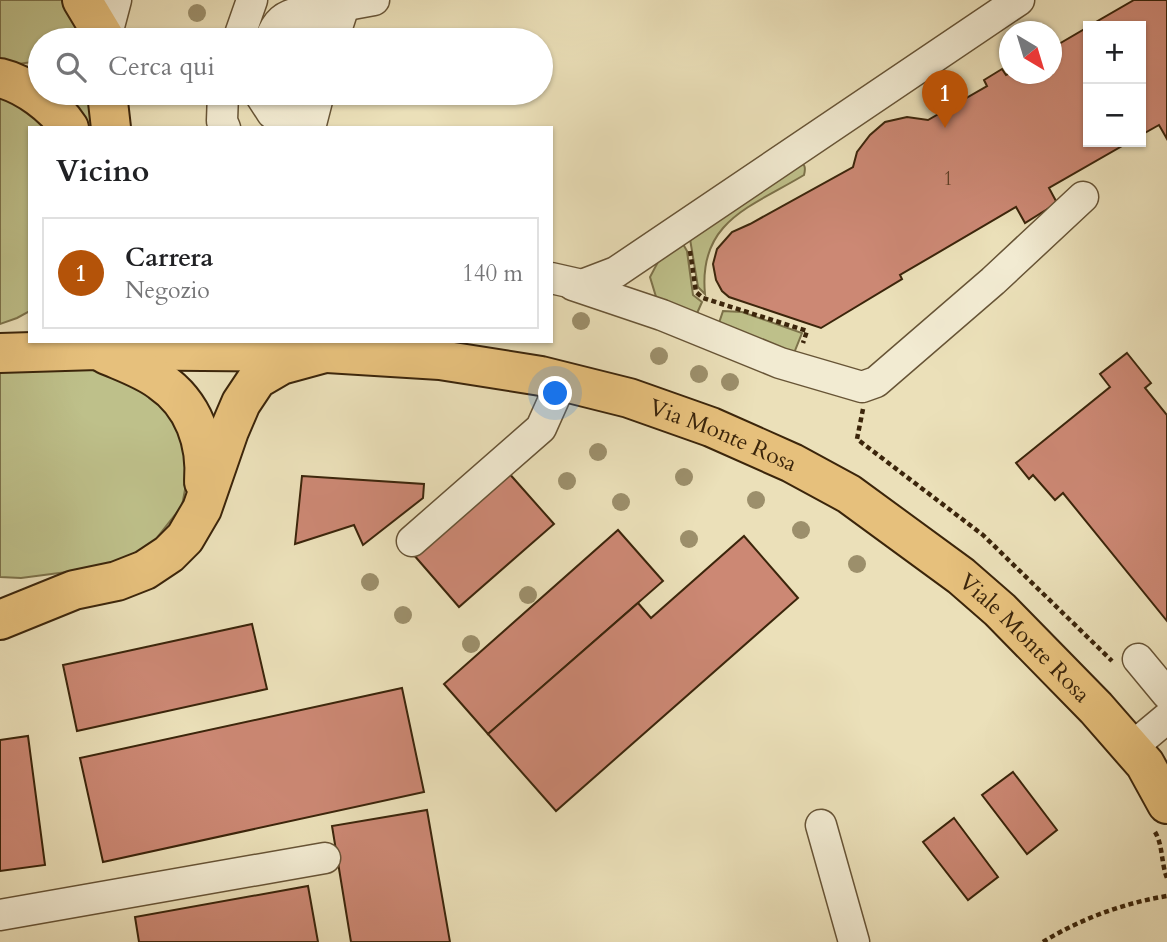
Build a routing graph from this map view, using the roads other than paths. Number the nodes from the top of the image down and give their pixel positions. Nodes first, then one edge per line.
1 (82, 0) edge
2 (116, 0) edge
3 (252, 0) edge
4 (374, 0) edge
5 (1020, 0) edge
6 (320, 18) edge
7 (99, 28) edge
8 (108, 28) edge
9 (242, 28) edge
10 (275, 28) edge
11 (291, 28) edge
12 (47, 105) edge
13 (108, 105) edge
14 (222, 105) edge
15 (267, 105) edge
16 (274, 105) edge
17 (290, 105) edge
18 (301, 105) edge
19 (307, 105) edge
20 (312, 105) edge
21 (68, 126) edge
22 (111, 126) edge
23 (224, 126) edge
24 (298, 126) edge
25 (299, 126) edge
26 (299, 126) edge
27 (300, 126) edge
28 (300, 126) edge
29 (301, 126) edge
30 (1083, 197) dead end
31 (632, 261) junction
32 (562, 282) edge
33 (662, 315) junction
34 (28, 324) edge
35 (0, 339) edge
36 (291, 343) edge
37 (97, 350) junction
38 (0, 353) edge
39 (327, 353) junction
40 (552, 379) junction
41 (202, 509) junction
42 (891, 525) joint
43 (412, 541) dead end
44 (0, 590) edge
45 (74, 590) junction
46 (0, 620) edge
47 (1138, 659) road end
48 (1167, 694) edge
49 (1167, 718) edge
50 (1148, 764) edge
51 (1167, 804) edge
52 (821, 825) dead end
53 (325, 858) dead end
54 (0, 915) edge
55 (855, 942) edge

1 - 7 main road
2 - 8 street
3 - 9 street
4 - 6 street
5 - 31 street
6 - 10 street
6 - 11 street
12 - 21 main road
13 - 22 main road
14 - 23 street
15 - 24 street
16 - 25 street
17 - 26 street
18 - 27 street
19 - 28 street
20 - 29 street
30 - 33 street
31 - 32 street
31 - 33 street
32 - 33 street
34 - 35 main road
36 - 39 main road
37 - 38 main road
37 - 39 main road
37 - 41 main road
39 - 40 main road, Via Monte Rosa
39 - 41 main road
40 - 42 main road, Via Monte Rosa
40 - 43 street
41 - 45 main road
42 - 50 main road, Viale Monte Rosa
44 - 45 main road
45 - 46 main road
47 - 48 street
49 - 50 street
50 - 51 main road, Viale Monte Rosa
52 - 55 street
53 - 54 street

